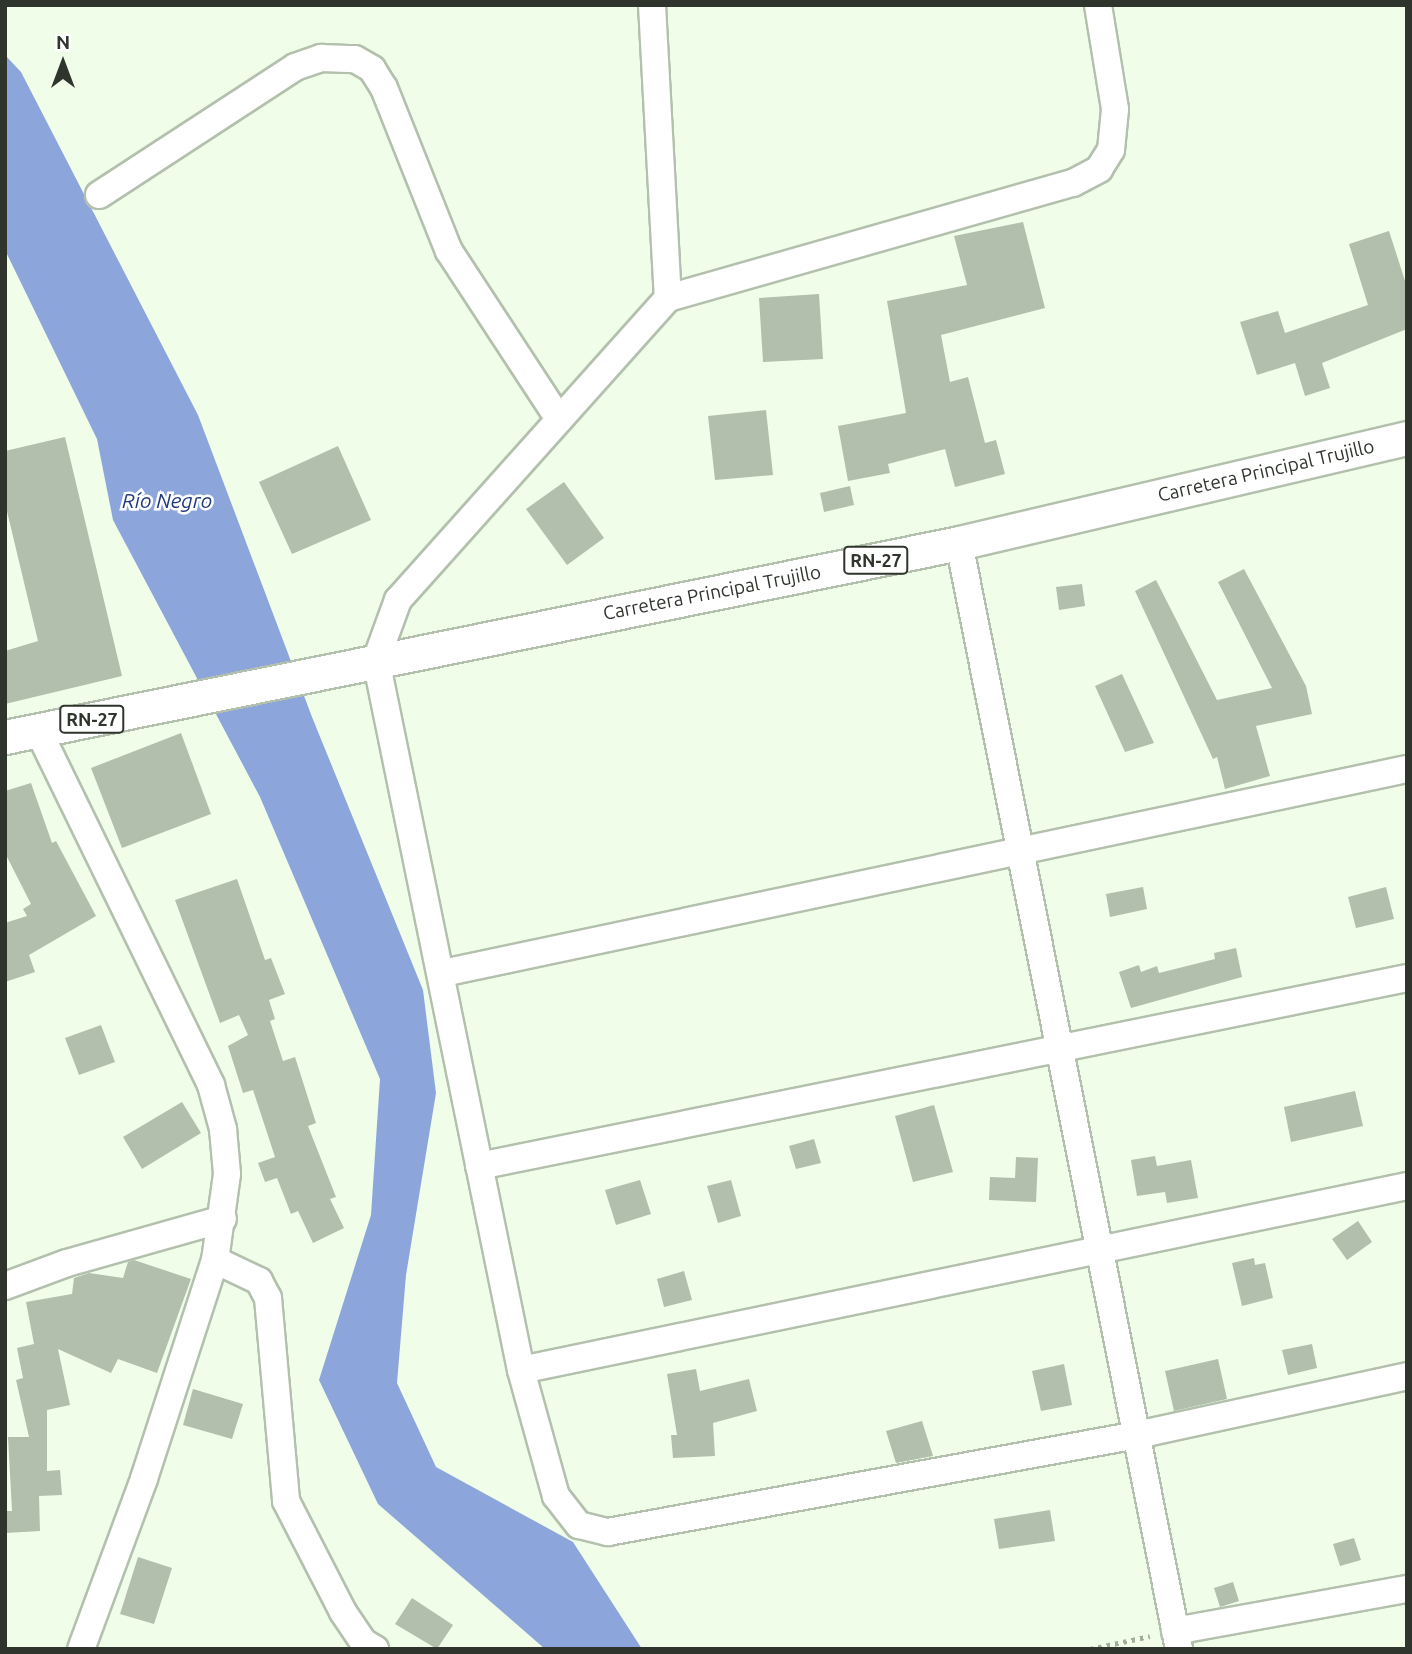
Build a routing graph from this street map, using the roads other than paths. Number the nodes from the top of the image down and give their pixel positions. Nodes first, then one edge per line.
1 (652, 5) edge
2 (1098, 5) edge
3 (99, 194) dead end
4 (668, 298) junction
5 (559, 419) junction
6 (1407, 438) edge
7 (959, 543) junction
8 (376, 660) junction
9 (37, 730) junction
10 (5, 737) edge
11 (1407, 769) edge
12 (1020, 849) junction
13 (443, 974) junction
14 (1407, 978) edge
15 (1059, 1045) junction
16 (479, 1166) junction
17 (1407, 1186) edge
18 (223, 1219) junction
19 (1100, 1252) junction
20 (215, 1260) junction
21 (5, 1286) edge
22 (521, 1370) junction
23 (1407, 1377) edge
24 (1137, 1435) junction
25 (1407, 1590) edge
26 (1177, 1640) edge
27 (81, 1649) edge
28 (375, 1649) edge

1 - 4 street
2 - 4 street
3 - 5 street
4 - 5 street
5 - 8 street
6 - 7 main road, Carretera Principal Trujillo / RN-27
7 - 8 main road, Carretera Principal Trujillo / RN-27
7 - 12 street
8 - 9 main road, Carretera Principal Trujillo / RN-27
8 - 13 street
9 - 10 main road, RN-27
9 - 18 street
11 - 12 street
12 - 13 street
12 - 15 street
13 - 16 street
14 - 15 street
15 - 16 street
15 - 19 street
16 - 22 street
17 - 19 street
18 - 20 street
18 - 21 street
19 - 22 street
19 - 24 street
20 - 27 street
20 - 28 street
22 - 24 street
23 - 24 street
24 - 26 street
25 - 26 street

